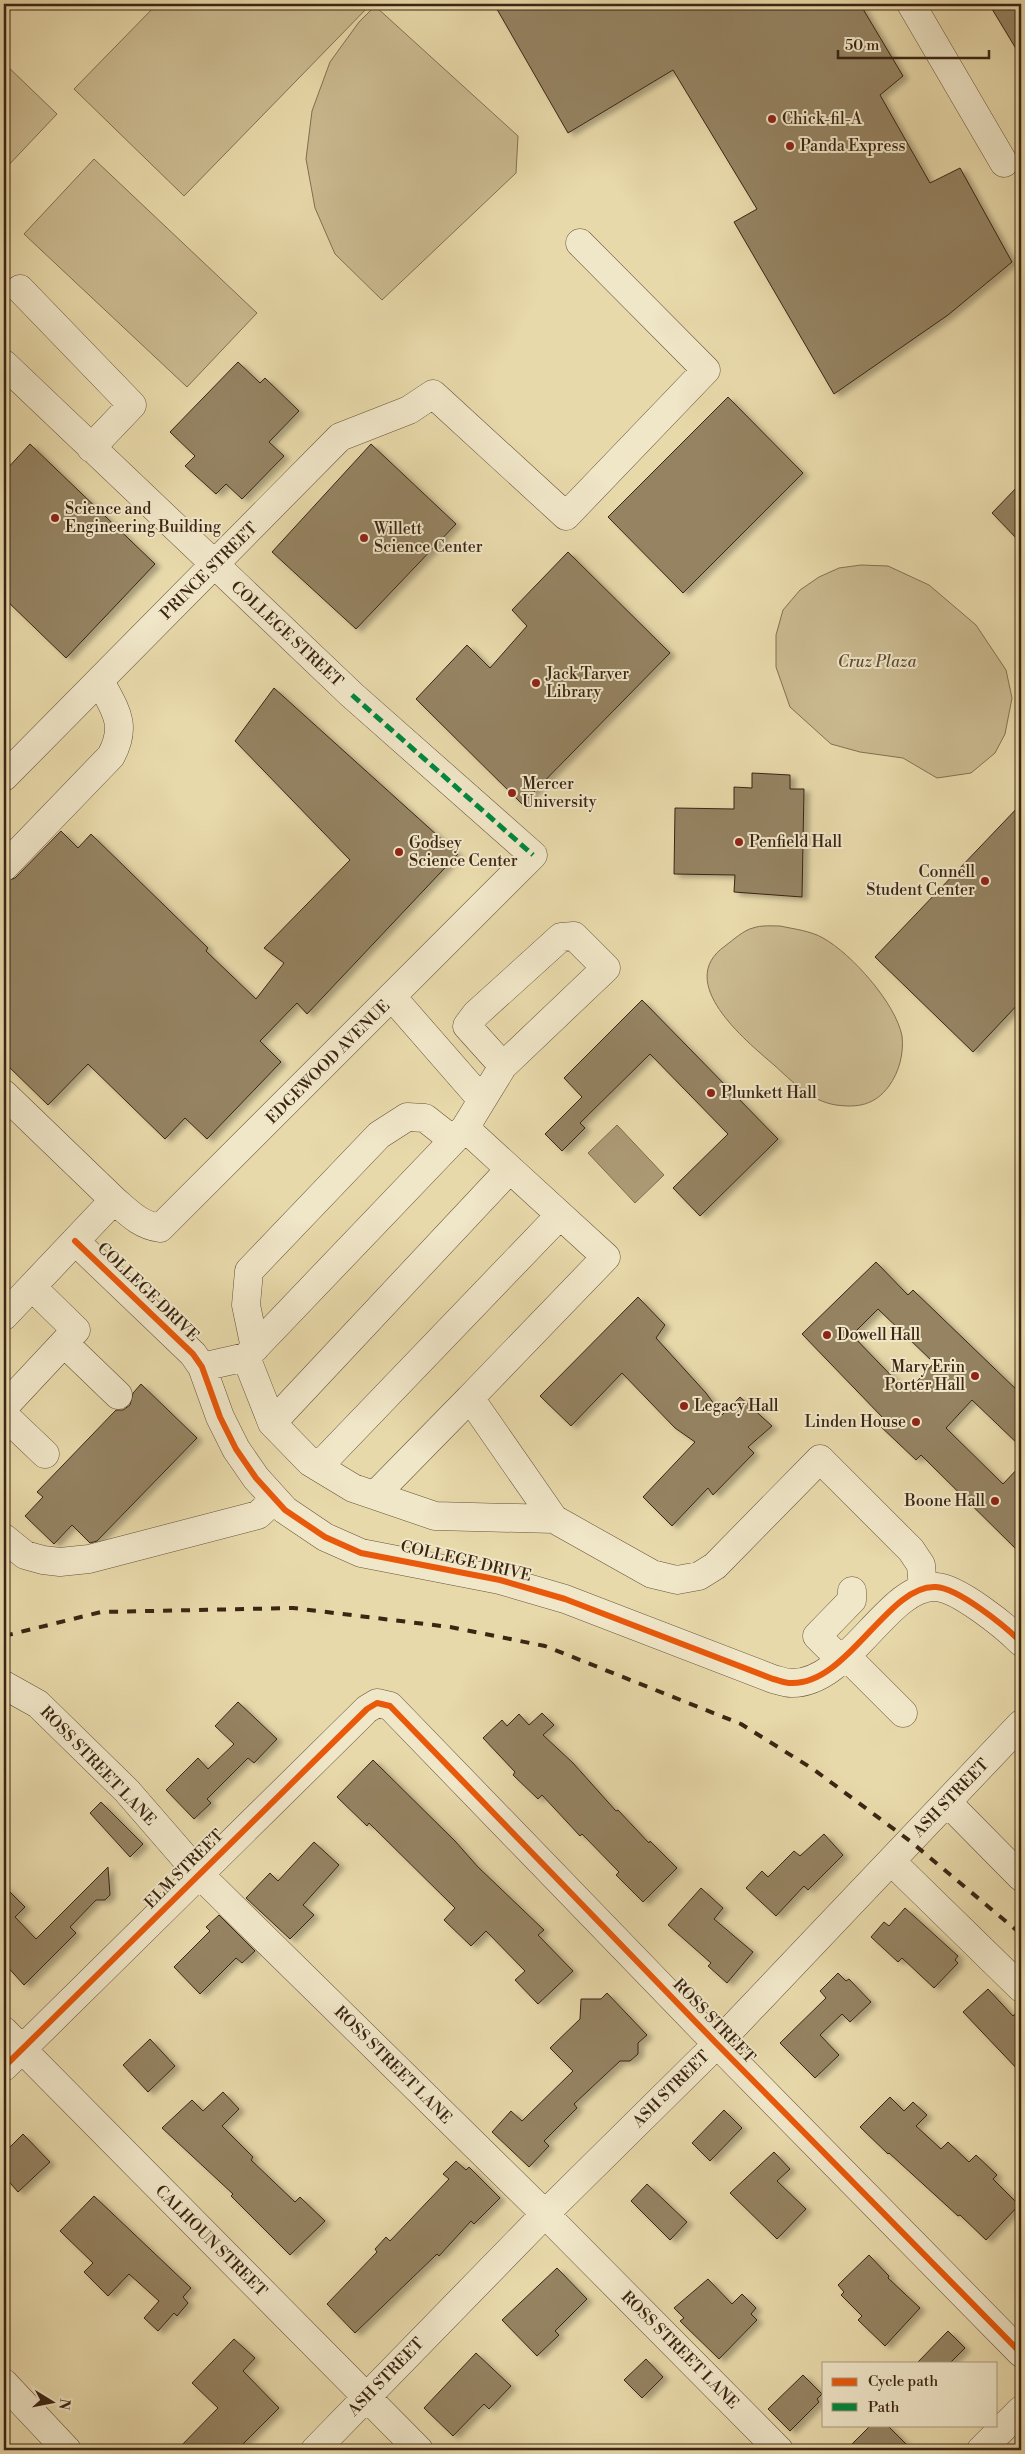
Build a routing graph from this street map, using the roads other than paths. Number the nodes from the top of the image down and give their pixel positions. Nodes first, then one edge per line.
1 (910, 4) edge
2 (1004, 163) dead end
3 (580, 243) dead end
4 (20, 289) dead end
5 (4, 364) edge
6 (91, 448) junction
7 (214, 566) junction
8 (100, 681) junction
9 (4, 777) edge
10 (533, 855) joint
11 (4, 867) edge
12 (393, 998) junction
13 (503, 1066) junction
14 (4, 1094) edge
15 (482, 1100) junction
16 (459, 1134) junction
17 (510, 1169) junction
18 (114, 1200) junction
19 (560, 1215) junction
20 (75, 1241) junction
21 (32, 1287) junction
22 (4, 1316) edge
23 (64, 1343) junction
24 (250, 1352) junction
25 (202, 1367) junction
26 (118, 1394) dead end
27 (470, 1398) junction
28 (4, 1407) edge
29 (4, 1415) edge
30 (272, 1423) junction
31 (45, 1454) dead end
32 (318, 1467) junction
33 (375, 1496) junction
34 (275, 1499) junction
35 (554, 1519) junction
36 (4, 1538) edge
37 (923, 1589) junction
38 (852, 1591) dead end
39 (1021, 1642) edge
40 (843, 1658) junction
41 (4, 1685) edge
42 (390, 1706) joint
43 (902, 1713) dead end
44 (1021, 1724) edge
45 (946, 1802) junction
46 (892, 1861) junction
47 (199, 1874) junction
48 (1021, 1878) edge
49 (1021, 1988) edge
50 (717, 2044) junction
51 (10, 2049) edge
52 (545, 2214) junction
53 (1021, 2353) edge
54 (4, 2383) edge
55 (366, 2397) junction
56 (1021, 2410) edge
57 (67, 2450) edge
58 (315, 2450) edge
59 (419, 2450) edge
60 (779, 2450) edge
61 (981, 2450) edge

1 - 2 street
3 - 7 street, PRINCE STREET
4 - 6 street
5 - 6 street, COLLEGE STREET
6 - 7 street, COLLEGE STREET
7 - 8 street, PRINCE STREET
7 - 10 street, COLLEGE STREET
8 - 9 street, PRINCE STREET
8 - 11 street
10 - 12 street, EDGEWOOD AVENUE
12 - 15 street
12 - 18 street, EDGEWOOD AVENUE
13 - 13 street
13 - 15 street
14 - 18 street
15 - 16 street
16 - 17 street
16 - 24 street
16 - 24 street
17 - 19 street
17 - 30 street
18 - 20 street
19 - 27 street
19 - 32 street
20 - 21 street
20 - 25 street, COLLEGE DRIVE
21 - 22 street
21 - 23 street
23 - 26 street
23 - 28 street
24 - 25 street
24 - 30 street
25 - 34 street, COLLEGE DRIVE
27 - 33 street
27 - 35 street
29 - 31 street
30 - 32 street
32 - 33 street
33 - 35 street
34 - 36 street
34 - 40 street, COLLEGE DRIVE
35 - 37 street
37 - 39 street
37 - 40 street, COLLEGE DRIVE
38 - 40 street
40 - 43 street
41 - 47 street, ROSS STREET LANE
42 - 47 street, ELM STREET
42 - 50 street, ROSS STREET
44 - 45 street, ASH STREET
45 - 46 street, ASH STREET
45 - 48 street
46 - 49 street
46 - 50 street, ASH STREET
47 - 51 street, ELM STREET
47 - 52 street, ROSS STREET LANE
50 - 52 street, ASH STREET
50 - 53 street, ROSS STREET
51 - 55 street, CALHOUN STREET
52 - 55 street, ASH STREET
52 - 60 street, ROSS STREET LANE
54 - 57 street
55 - 58 street, ASH STREET
55 - 59 street, CALHOUN STREET
56 - 61 street

